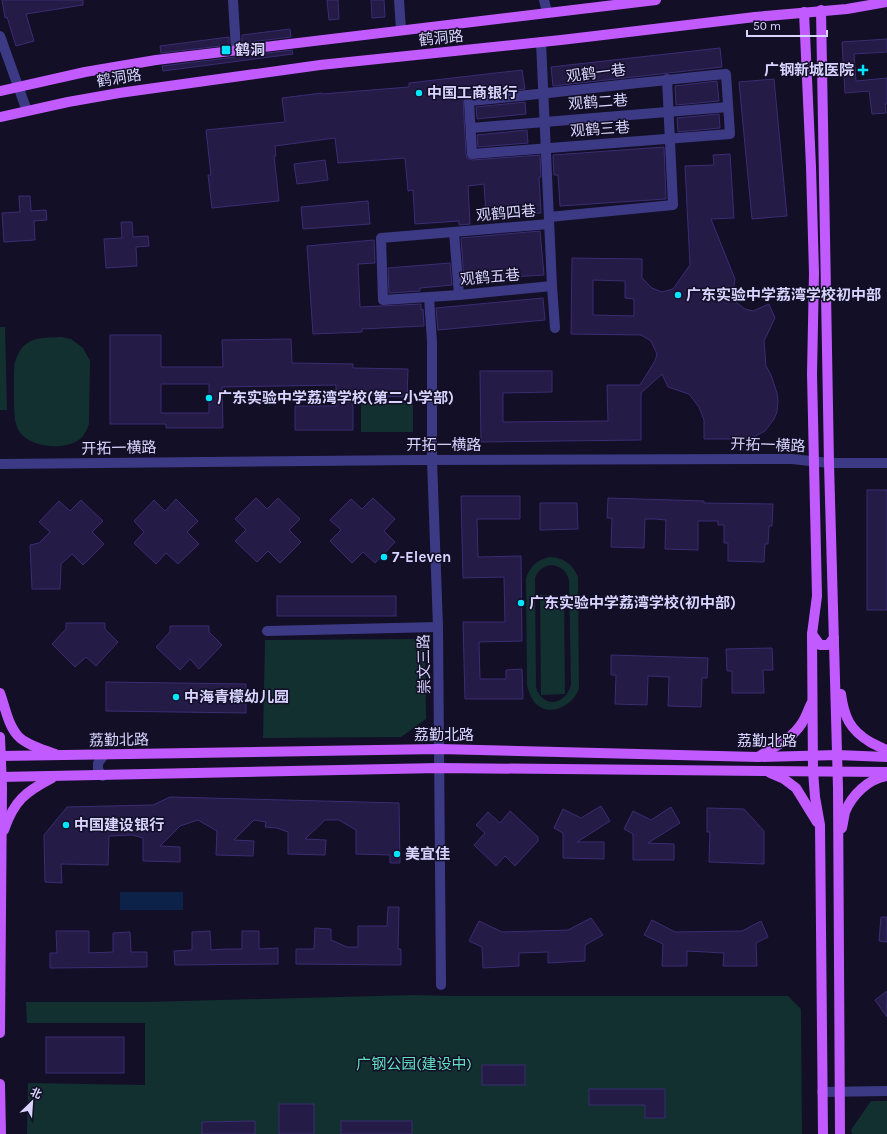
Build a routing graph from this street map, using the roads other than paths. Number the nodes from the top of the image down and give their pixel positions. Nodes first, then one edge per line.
1 (233, 0) edge
2 (399, 0) edge
3 (544, 0) edge
4 (656, 0) edge
5 (887, 3) edge
6 (821, 10) junction
7 (547, 12) junction
8 (804, 12) junction
9 (401, 30) junction
10 (0, 36) edge
11 (541, 42) junction
12 (236, 50) junction
13 (667, 80) junction
14 (19, 86) junction
15 (0, 91) edge
16 (544, 94) junction
17 (728, 107) junction
18 (27, 111) junction
19 (669, 112) junction
20 (0, 117) edge
21 (545, 121) junction
22 (470, 128) junction
23 (671, 140) junction
24 (546, 148) junction
25 (549, 220) junction
26 (454, 232) junction
27 (381, 238) joint
28 (552, 286) junction
29 (459, 295) junction
30 (430, 297) junction
31 (556, 328) dead end
32 (432, 460) junction
33 (813, 462) junction
34 (829, 463) junction
35 (887, 463) edge
36 (0, 464) edge
37 (438, 627) junction
38 (268, 631) dead end
39 (812, 634) junction
40 (834, 638) junction
41 (0, 693) edge
42 (812, 700) junction
43 (0, 737) edge
44 (439, 749) junction
45 (887, 750) edge
46 (104, 755) junction
47 (837, 755) junction
48 (0, 756) edge
49 (63, 756) junction
50 (814, 756) junction
51 (758, 757) junction
52 (887, 757) edge
53 (439, 768) junction
54 (813, 771) junction
55 (766, 772) junction
56 (837, 772) junction
57 (887, 772) edge
58 (103, 776) junction
59 (887, 776) edge
60 (1, 777) edge
61 (55, 777) junction
62 (820, 825) junction
63 (1, 840) edge
64 (838, 848) junction
65 (0, 857) edge
66 (441, 985) dead end
67 (0, 1033) edge
68 (0, 1084) edge
69 (887, 1091) edge
70 (822, 1092) junction
71 (840, 1092) junction
72 (1, 1134) edge
73 (823, 1134) edge
74 (840, 1134) edge

1 - 12 street
2 - 9 street
3 - 7 street
4 - 7 main road, 鹤洞路
5 - 6 main road, 鹤洞路
6 - 8 main road, 鹤洞路
6 - 34 main road
7 - 9 main road, 鹤洞路
8 - 11 main road, 鹤洞路
8 - 33 main road
9 - 12 main road, 鹤洞路
10 - 14 street
11 - 16 street
11 - 18 main road, 鹤洞路
12 - 14 main road, 鹤洞路
13 - 16 street, 观鹤一巷
13 - 17 street, 观鹤一巷
13 - 19 street
14 - 15 main road, 鹤洞路
14 - 18 street
16 - 21 street
16 - 22 street, 观鹤一巷
17 - 19 street, 观鹤二巷
17 - 23 street, 观鹤三巷
18 - 20 main road, 鹤洞路
19 - 21 street, 观鹤二巷
19 - 23 street
21 - 22 street, 观鹤二巷
21 - 24 street
22 - 24 street, 观鹤三巷
23 - 24 street, 观鹤三巷
23 - 25 street, 观鹤四巷
24 - 25 street
25 - 26 street, 观鹤四巷
25 - 28 street
26 - 27 street, 观鹤四巷
26 - 29 street
27 - 30 street, 观鹤五巷
28 - 29 street, 观鹤五巷
28 - 31 street
29 - 30 street, 观鹤五巷
30 - 32 street, 崇文三路
32 - 33 street, 开拓一横路
32 - 36 street, 开拓一横路
32 - 37 street, 崇文三路
33 - 34 street, 开拓一横路
33 - 39 main road
34 - 35 street, 开拓一横路
34 - 40 main road
37 - 38 street
37 - 44 street, 崇文三路
39 - 40 main road
39 - 42 main road
40 - 45 main road
40 - 47 main road
41 - 49 main road
42 - 50 main road
42 - 51 main road
43 - 48 main road
44 - 46 main road, 荔勤北路
44 - 51 main road, 荔勤北路
44 - 53 street, 崇文三路
46 - 49 main road, 荔勤北路
46 - 58 street
47 - 50 main road, 荔勤北路
47 - 52 main road, 荔勤北路
47 - 56 main road
48 - 49 main road, 荔勤北路
48 - 60 main road
50 - 51 main road, 荔勤北路
50 - 54 main road
53 - 55 main road, 荔勤北路
53 - 58 main road, 荔勤北路
53 - 66 street, 崇文三路
54 - 55 main road, 荔勤北路
54 - 56 main road, 荔勤北路
54 - 62 main road
55 - 62 main road
56 - 57 main road, 荔勤北路
56 - 64 main road
58 - 61 main road, 荔勤北路
59 - 64 main road
60 - 61 main road, 荔勤北路
60 - 63 main road
61 - 63 main road
62 - 70 main road
63 - 65 main road
64 - 71 main road
65 - 67 main road
68 - 72 main road
69 - 71 street
70 - 71 street
70 - 73 main road
71 - 74 main road

